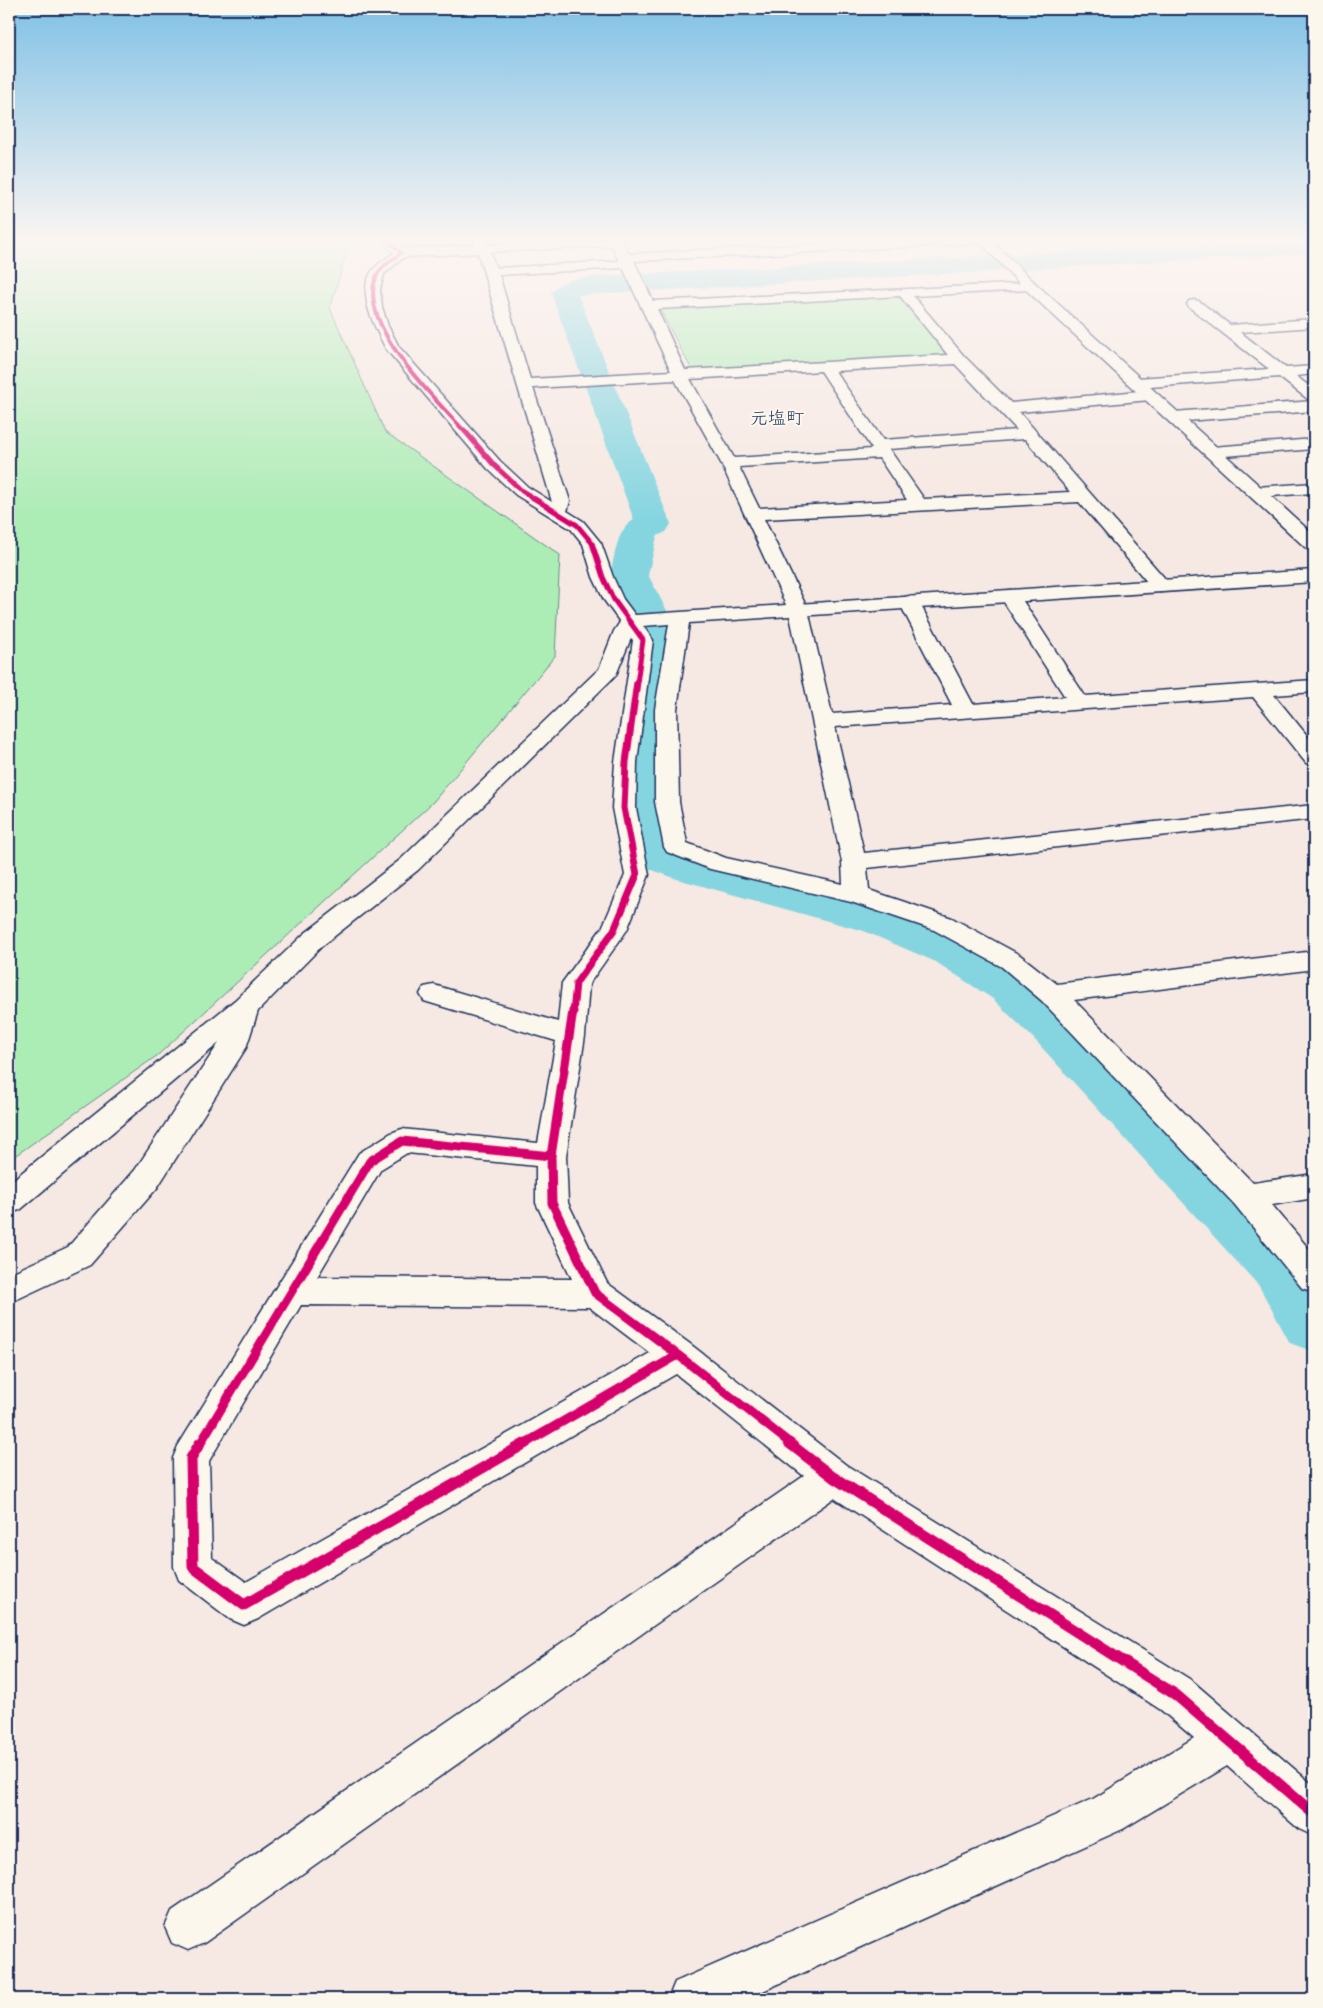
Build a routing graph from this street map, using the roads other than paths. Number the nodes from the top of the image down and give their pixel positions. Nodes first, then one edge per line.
1 (384, 333) edge
2 (509, 333) edge
3 (661, 333) edge
4 (937, 333) edge
5 (1082, 333) edge
6 (1232, 333) edge
7 (959, 359) junction
8 (825, 367) junction
9 (1314, 370) edge
10 (1283, 372) junction
11 (680, 375) junction
12 (1137, 383) junction
13 (524, 384) junction
14 (1150, 395) junction
15 (1314, 396) edge
16 (1314, 406) edge
17 (1007, 408) junction
18 (1174, 417) junction
19 (1029, 434) junction
20 (1314, 444) edge
21 (882, 449) junction
22 (1212, 452) junction
23 (728, 463) junction
24 (1314, 488) edge
25 (1256, 492) junction
26 (1084, 496) junction
27 (920, 505) junction
28 (558, 512) junction
29 (753, 514) junction
30 (1314, 545) edge
31 (1314, 576) edge
32 (1161, 586) junction
33 (1010, 596) junction
34 (909, 602) junction
35 (798, 610) junction
36 (680, 618) junction
37 (630, 621) junction
38 (1314, 686) edge
39 (1259, 690) junction
40 (1078, 703) junction
41 (966, 711) junction
42 (824, 721) junction
43 (1314, 758) edge
44 (1314, 812) edge
45 (854, 862) junction
46 (858, 895) junction
47 (1314, 960) edge
48 (434, 994) dead end
49 (1052, 994) junction
50 (245, 1007) junction
51 (571, 1036) junction
52 (551, 1156) junction
53 (1314, 1186) edge
54 (1246, 1196) junction
55 (9, 1201) edge
56 (1314, 1278) edge
57 (9, 1289) edge
58 (293, 1291) junction
59 (595, 1293) junction
60 (678, 1355) junction
61 (833, 1477) junction
62 (1229, 1741) junction
63 (1314, 1814) edge
64 (188, 1927) dead end
65 (692, 1999) edge

1 - 28 street
2 - 13 street
3 - 11 street
4 - 7 street
5 - 12 street
6 - 10 street
7 - 8 street
7 - 17 street
8 - 11 street
8 - 21 street
9 - 10 street
10 - 12 street
10 - 15 street
11 - 13 street
11 - 23 street
12 - 14 street
13 - 28 street
14 - 17 street
14 - 18 street
16 - 18 street
17 - 19 street
18 - 22 street
19 - 21 street
19 - 26 street
20 - 22 street
21 - 23 street
21 - 27 street
22 - 25 street
23 - 29 street
24 - 25 street
25 - 30 street
26 - 27 street
26 - 32 street
27 - 29 street
28 - 37 street
29 - 35 street
31 - 32 street
32 - 33 street
33 - 34 street
33 - 40 street
34 - 35 street
34 - 41 street
35 - 36 street
35 - 42 street
36 - 37 street
36 - 46 street
37 - 50 street
37 - 51 street
38 - 39 street
39 - 40 street
39 - 43 street
40 - 41 street
41 - 42 street
42 - 45 street
44 - 45 street
45 - 46 street
46 - 49 street
47 - 49 street
48 - 51 street
49 - 54 street
50 - 55 street
50 - 57 street
51 - 52 street
52 - 58 street
52 - 59 street
53 - 54 street
54 - 56 street
58 - 59 street
58 - 60 street
59 - 60 street
60 - 61 street
61 - 62 street
61 - 64 street
62 - 63 street
62 - 65 street

